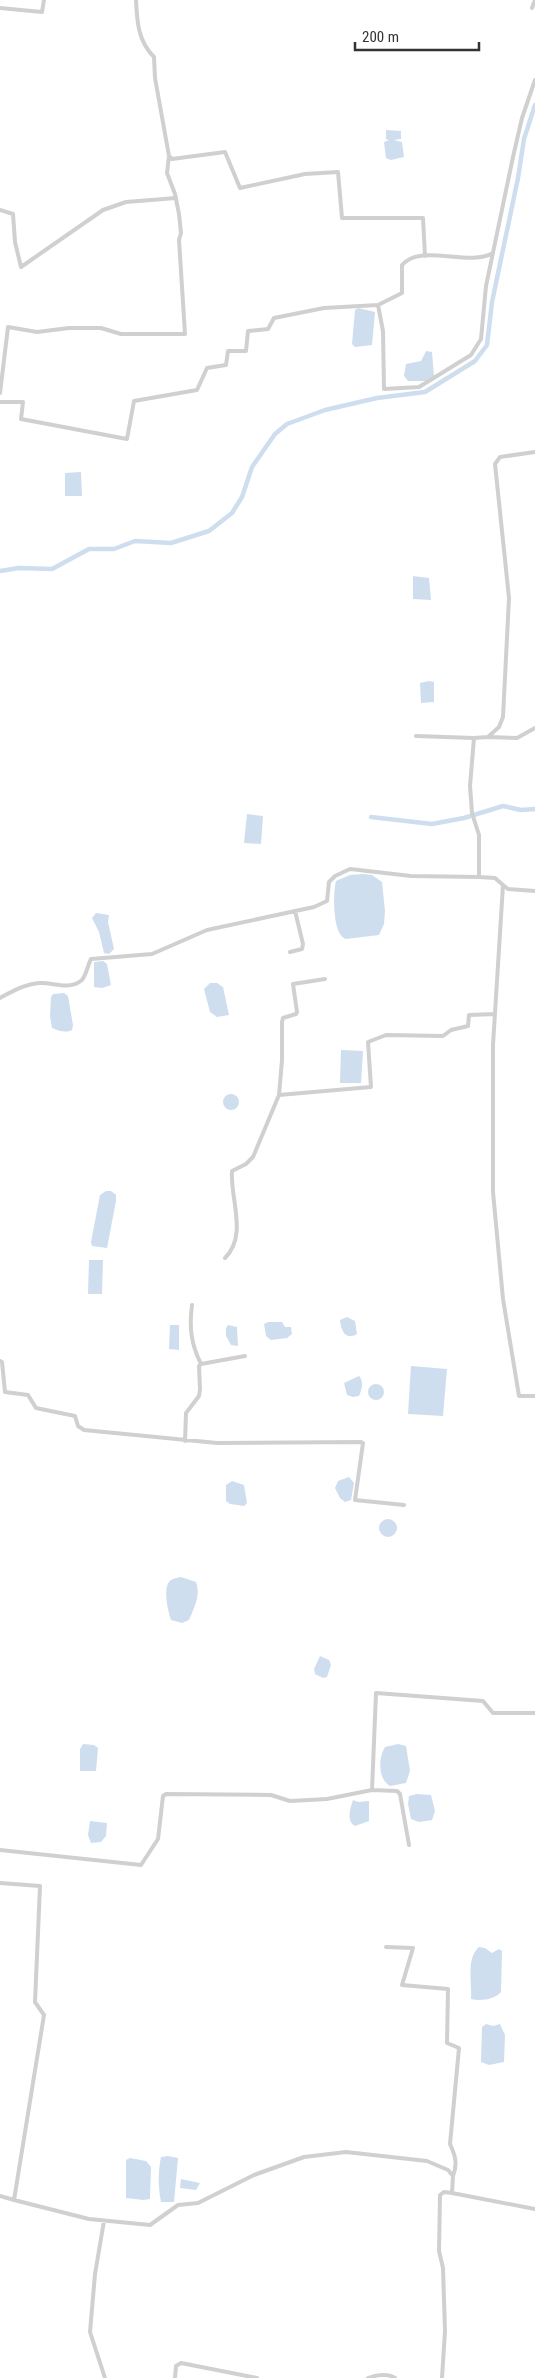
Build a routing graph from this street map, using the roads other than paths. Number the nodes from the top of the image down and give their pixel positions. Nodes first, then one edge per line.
1 (44, 0) edge
2 (136, 0) edge
3 (535, 0) edge
4 (0, 8) edge
5 (532, 8) dead end
6 (535, 80) edge
7 (169, 156) junction
8 (176, 198) junction
9 (0, 210) edge
10 (493, 253) junction
11 (425, 256) junction
12 (378, 305) junction
13 (0, 393) edge
14 (0, 402) edge
15 (535, 452) edge
16 (535, 728) edge
17 (416, 736) dead end
18 (474, 738) junction
19 (488, 738) junction
20 (479, 877) junction
21 (503, 885) junction
22 (535, 892) edge
23 (295, 911) junction
24 (290, 952) dead end
25 (326, 980) dead end
26 (0, 998) edge
27 (495, 1014) junction
28 (279, 1095) junction
29 (225, 1258) dead end
30 (192, 1305) dead end
31 (245, 1356) dead end
32 (0, 1361) edge
33 (201, 1364) junction
34 (535, 1396) edge
35 (185, 1441) junction
36 (404, 1506) dead end
37 (535, 1713) edge
38 (372, 1790) junction
39 (409, 1845) dead end
40 (0, 1850) edge
41 (0, 1883) edge
42 (386, 1947) dead end
43 (453, 2176) junction
44 (452, 2193) junction
45 (0, 2196) edge
46 (14, 2200) junction
47 (535, 2209) edge
48 (104, 2221) junction
49 (105, 2378) edge
50 (175, 2378) edge
51 (257, 2378) edge
52 (368, 2378) edge
53 (395, 2378) edge
54 (442, 2378) edge

1 - 4 street
2 - 7 street
3 - 5 street
6 - 10 street
7 - 8 street
7 - 11 street
8 - 9 street
8 - 13 street
10 - 11 street
10 - 12 street
11 - 12 street
12 - 14 street
15 - 19 street
16 - 19 street
17 - 18 street
18 - 19 street
18 - 20 street
20 - 21 street
20 - 23 street
21 - 22 street
21 - 27 street
23 - 24 street
23 - 26 street
25 - 28 street
27 - 28 street
27 - 34 street
28 - 29 street
30 - 33 street
31 - 33 street
32 - 35 street
33 - 35 street
35 - 36 street
37 - 38 street
38 - 39 street
38 - 40 street
41 - 46 street
42 - 43 street
43 - 44 street
43 - 48 street
44 - 47 street
44 - 54 street
45 - 46 street
46 - 48 street
48 - 49 street
50 - 51 street
52 - 53 street

